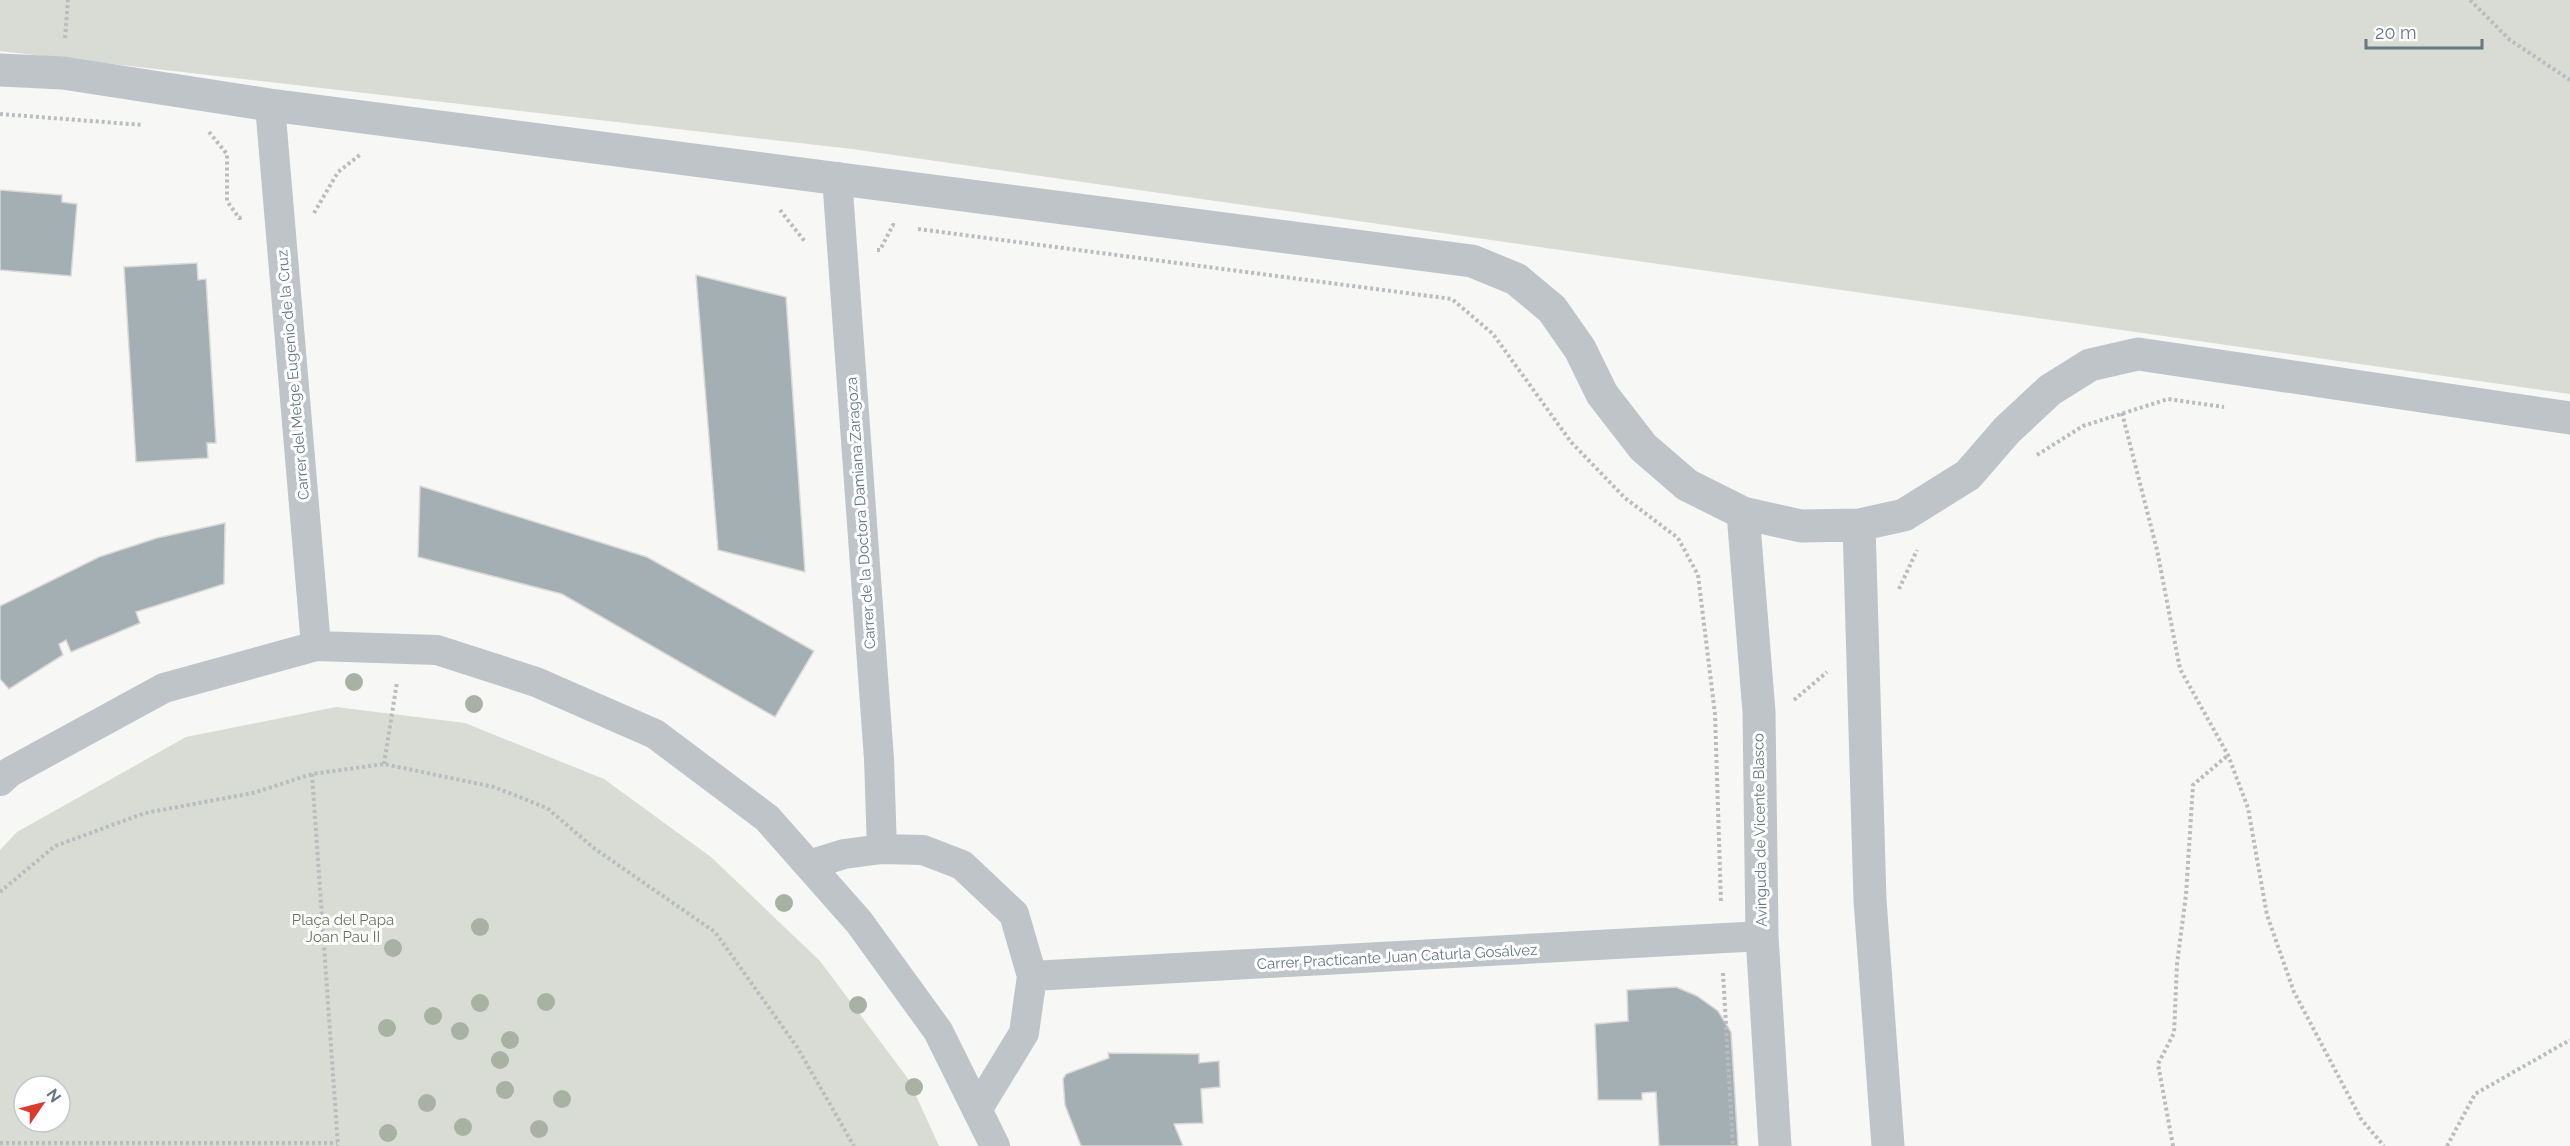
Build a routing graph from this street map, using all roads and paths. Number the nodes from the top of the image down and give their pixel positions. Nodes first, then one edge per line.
1 (2470, 0) edge
2 (0, 70) edge
3 (2570, 80) edge
4 (270, 105) junction
5 (0, 114) edge
6 (150, 126) dead end
7 (207, 130) dead end
8 (368, 149) dead end
9 (837, 177) junction
10 (771, 208) dead end
11 (280, 216) junction
12 (905, 227) dead end
13 (916, 229) dead end
14 (842, 249) junction
15 (2226, 407) dead end
16 (2122, 414) junction
17 (2570, 418) edge
18 (2027, 461) dead end
19 (1743, 513) junction
20 (1859, 525) junction
21 (1926, 545) dead end
22 (1895, 598) dead end
23 (316, 646) junction
24 (402, 649) junction
25 (1862, 662) junction
26 (1759, 712) junction
27 (1715, 714) junction
28 (2228, 755) junction
29 (384, 764) junction
30 (312, 774) junction
31 (0, 781) edge
32 (882, 849) junction
33 (809, 866) junction
34 (0, 892) edge
35 (1762, 936) junction
36 (1722, 939) junction
37 (1032, 976) junction
38 (2570, 1040) edge
39 (976, 1110) junction
40 (0, 1143) edge
41 (337, 1144) edge
42 (854, 1146) edge
43 (995, 1146) edge
44 (1733, 1146) edge
45 (1775, 1146) edge
46 (1888, 1146) edge
47 (2173, 1146) edge
48 (2384, 1146) edge
49 (2447, 1146) edge

1 - 3 path
2 - 4 street
4 - 9 street
4 - 11 street, Carrer del Metge Eugenio de la Cruz
5 - 6 path
7 - 11 path
8 - 11 path
9 - 14 street, Carrer de la Doctora Damiana Zaragoza
9 - 19 street
10 - 14 path
11 - 23 street, Carrer del Metge Eugenio de la Cruz
12 - 14 path
13 - 27 path
14 - 32 street, Carrer de la Doctora Damiana Zaragoza
15 - 16 path
16 - 18 path
16 - 28 path
17 - 20 street
19 - 20 street
19 - 26 street, Avinguda de Vicente Blasco
20 - 25 street
21 - 22 path
23 - 24 street
23 - 31 street
24 - 29 path
24 - 33 street
25 - 26 path
25 - 46 street
26 - 27 path
26 - 35 street, Avinguda de Vicente Blasco
27 - 36 path
28 - 47 path
28 - 48 path
29 - 30 path
29 - 42 path
30 - 34 path
30 - 41 path
32 - 33 street
32 - 37 street
33 - 39 street
35 - 36 street, Carrer Practicante Juan Caturla Gosálvez
35 - 45 street, Avinguda de Vicente Blasco
36 - 37 street, Carrer Practicante Juan Caturla Gosálvez
36 - 44 path
37 - 39 street
38 - 49 path
39 - 43 street
40 - 41 path

